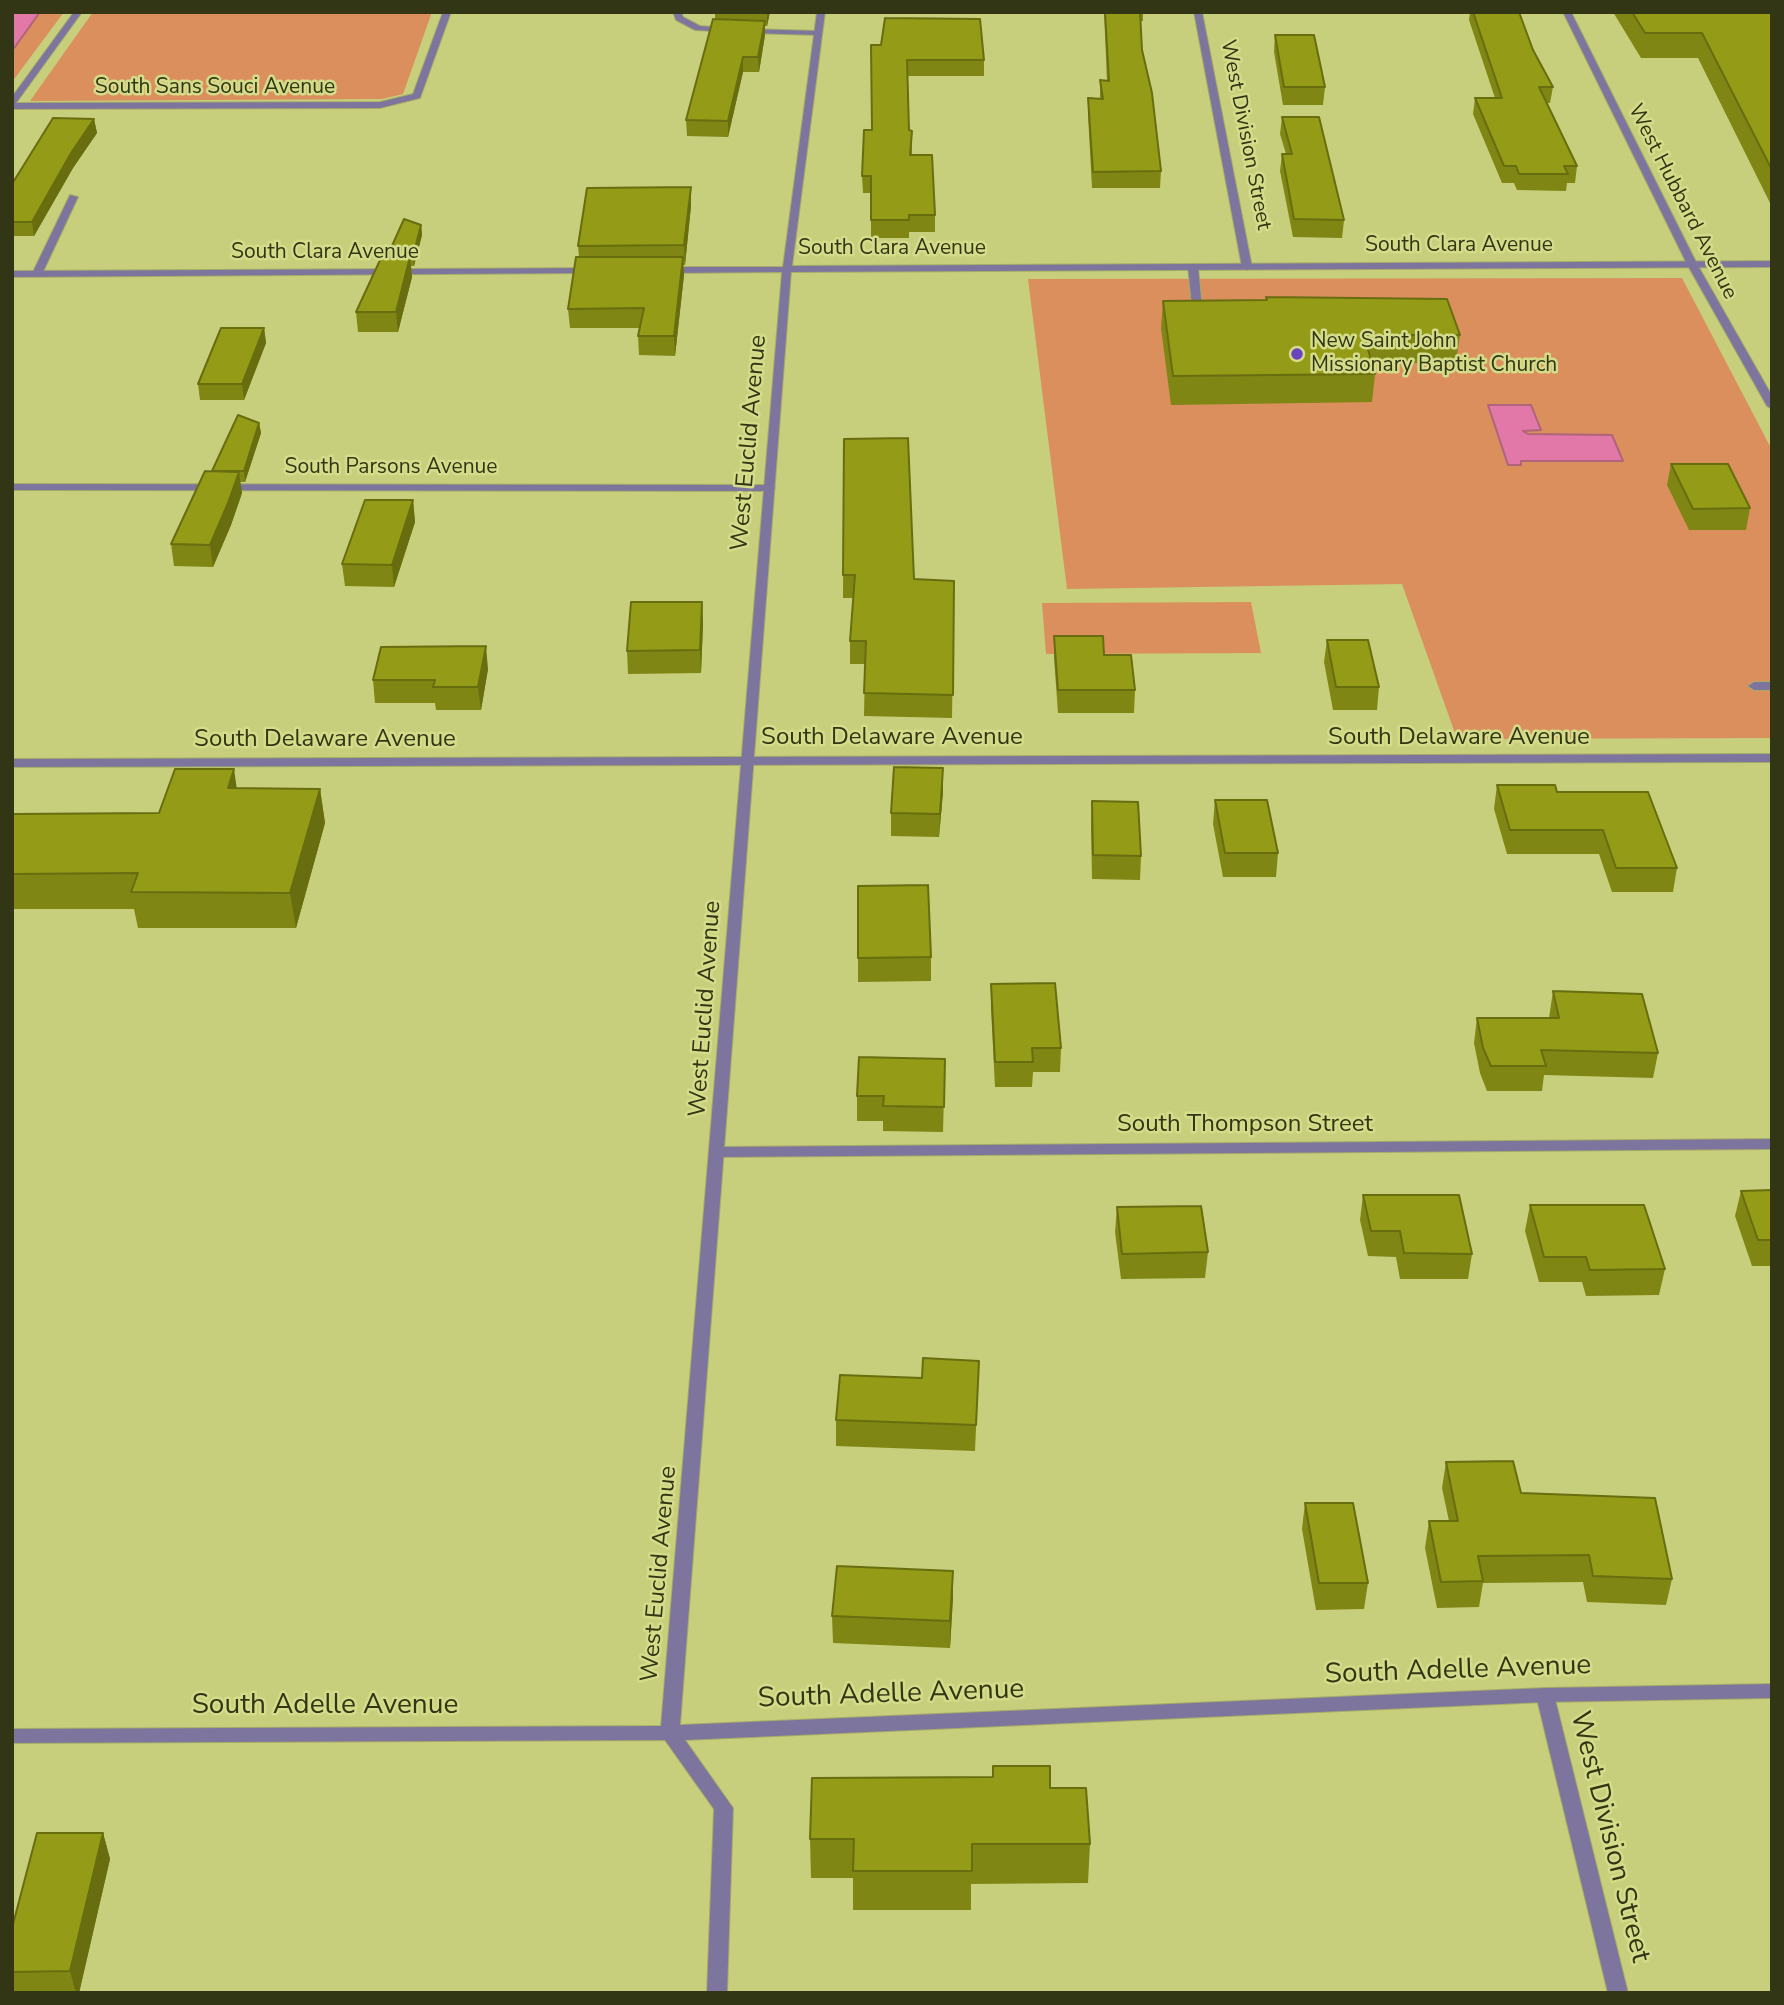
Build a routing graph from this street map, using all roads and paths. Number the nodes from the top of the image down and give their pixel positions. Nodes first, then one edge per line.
1 (78, 12) edge
2 (447, 12) edge
3 (677, 12) edge
4 (821, 12) edge
5 (1198, 12) edge
6 (1567, 12) edge
7 (733, 30) edge
8 (745, 31) edge
9 (818, 33) junction
10 (12, 104) edge
11 (73, 197) dead end
12 (1692, 264) junction
13 (1772, 264) edge
14 (1193, 267) junction
15 (1247, 267) junction
16 (787, 269) junction
17 (606, 270) edge
18 (662, 270) edge
19 (12, 274) edge
20 (37, 274) junction
21 (1197, 307) edge
22 (1772, 406) edge
23 (12, 487) edge
24 (770, 488) junction
25 (1772, 685) edge
26 (1754, 686) dead end
27 (1772, 758) edge
28 (747, 760) junction
29 (12, 763) edge
30 (1772, 1144) edge
31 (718, 1152) junction
32 (1772, 1691) edge
33 (1545, 1695) junction
34 (670, 1733) junction
35 (12, 1736) edge
36 (716, 1993) edge
37 (1618, 1993) edge

1 - 10 street
2 - 10 street, South Sans Souci Avenue
3 - 7 street
4 - 9 street, West Euclid Avenue
5 - 15 street, West Division Street
6 - 12 street, West Hubbard Avenue
8 - 9 street
9 - 16 street, West Euclid Avenue
11 - 20 street
12 - 13 street, South Clara Avenue
12 - 15 street, South Clara Avenue
12 - 22 street, West Hubbard Avenue
14 - 15 street, South Clara Avenue
14 - 16 street, South Clara Avenue
14 - 21 street
16 - 18 street, South Clara Avenue
16 - 24 street, West Euclid Avenue
17 - 20 street, South Clara Avenue
19 - 20 street, South Clara Avenue
23 - 24 street, South Parsons Avenue
24 - 28 street, West Euclid Avenue
25 - 26 street
27 - 28 street, South Delaware Avenue
28 - 29 street, South Delaware Avenue
28 - 31 street, West Euclid Avenue
30 - 31 street, South Thompson Street
31 - 34 street, West Euclid Avenue
32 - 33 street, South Adelle Avenue
33 - 34 street, South Adelle Avenue
33 - 37 street, West Division Street
34 - 35 street, South Adelle Avenue
34 - 36 street

